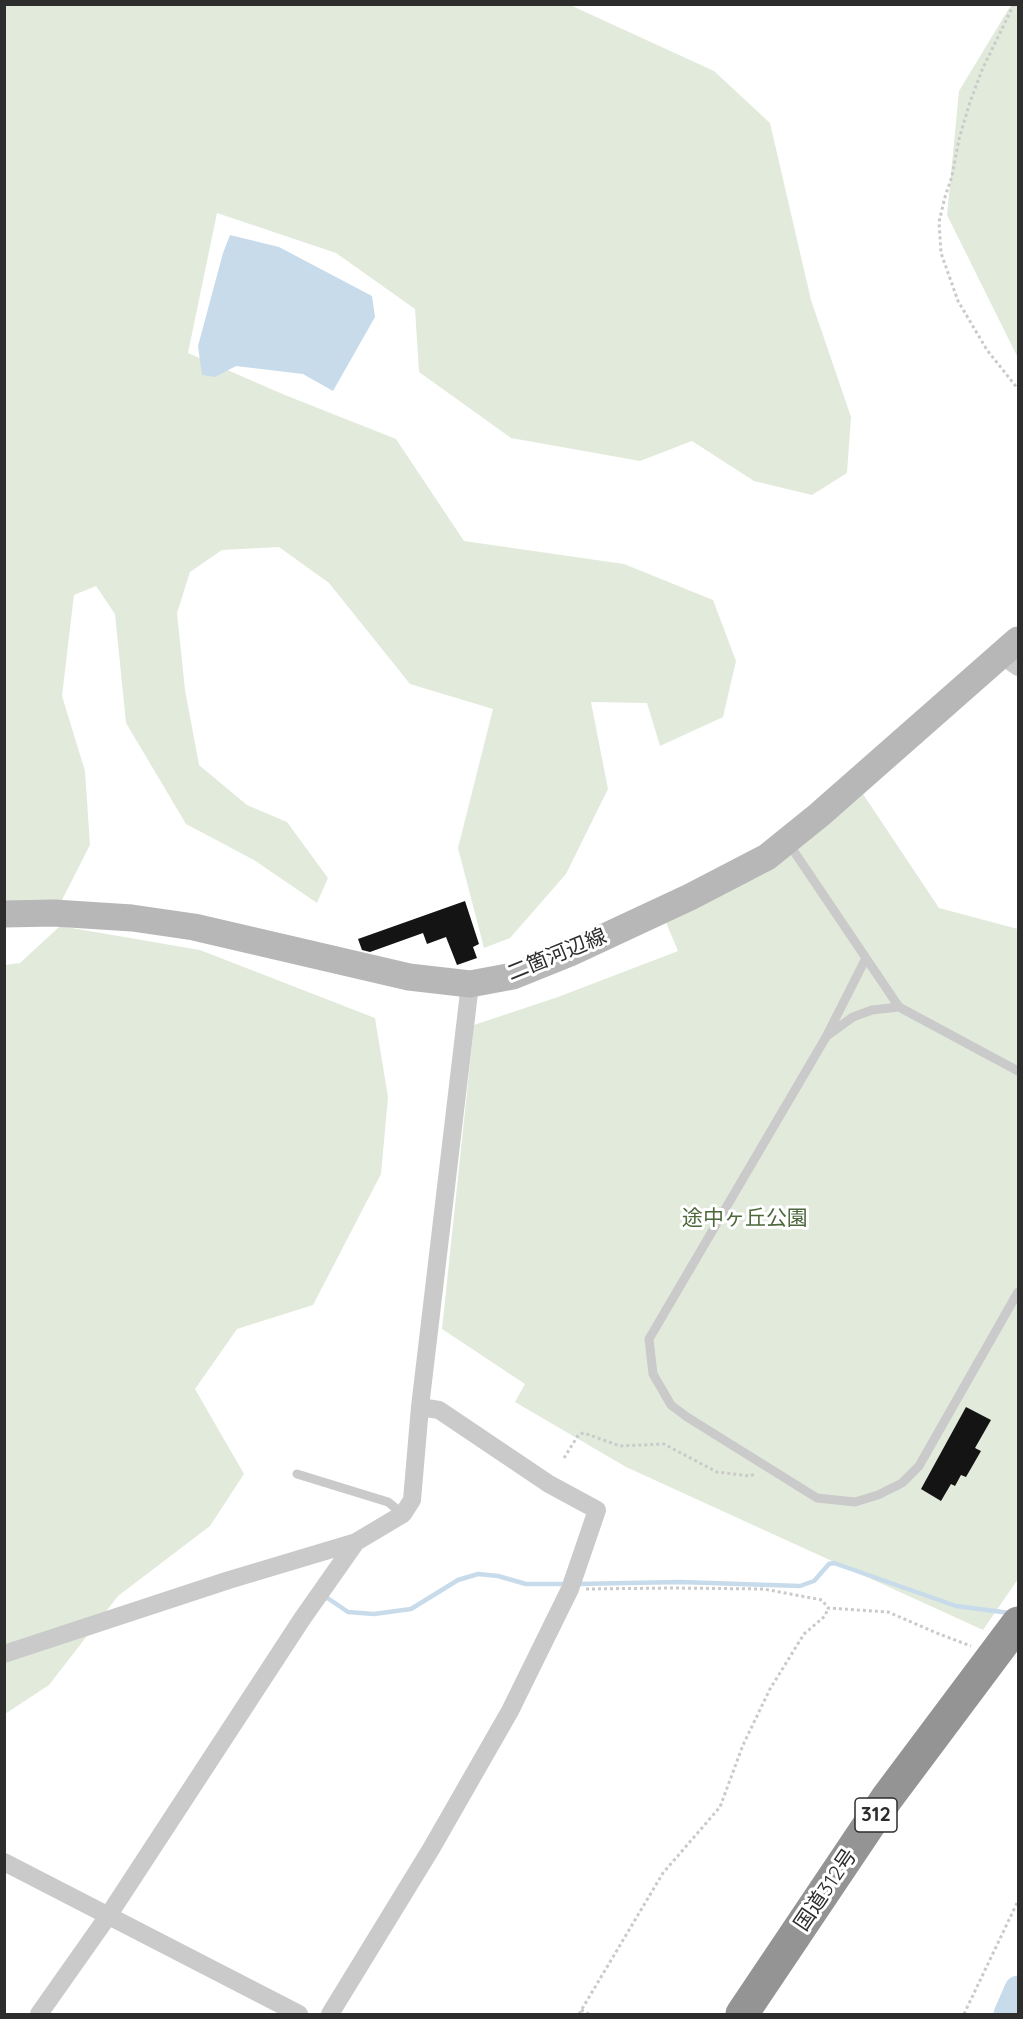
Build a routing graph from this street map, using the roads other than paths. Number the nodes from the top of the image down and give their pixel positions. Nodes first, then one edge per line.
1 (1013, 654) edge
2 (787, 842) junction
3 (4, 914) edge
4 (866, 958) junction
5 (470, 984) junction
6 (899, 1007) junction
7 (826, 1037) junction
8 (1018, 1071) edge
9 (1018, 1292) edge
10 (420, 1407) junction
11 (297, 1474) dead end
12 (403, 1514) junction
13 (356, 1542) junction
14 (1018, 1623) edge
15 (4, 1654) edge
16 (4, 1862) edge
17 (108, 1916) junction
18 (39, 2014) edge
19 (299, 2014) edge
20 (330, 2014) edge
21 (742, 2014) edge

1 - 2 main road, 二箇河辺線
2 - 4 lane
2 - 5 main road, 二箇河辺線
3 - 5 main road, 二箇河辺線
4 - 6 lane
4 - 7 lane
5 - 10 street
6 - 7 lane
6 - 8 lane
7 - 9 lane
10 - 12 street
10 - 20 street
11 - 12 lane
12 - 13 street
13 - 15 street
13 - 17 street
14 - 21 highway, 国道312号 / 312
16 - 17 street
17 - 18 street
17 - 19 street

